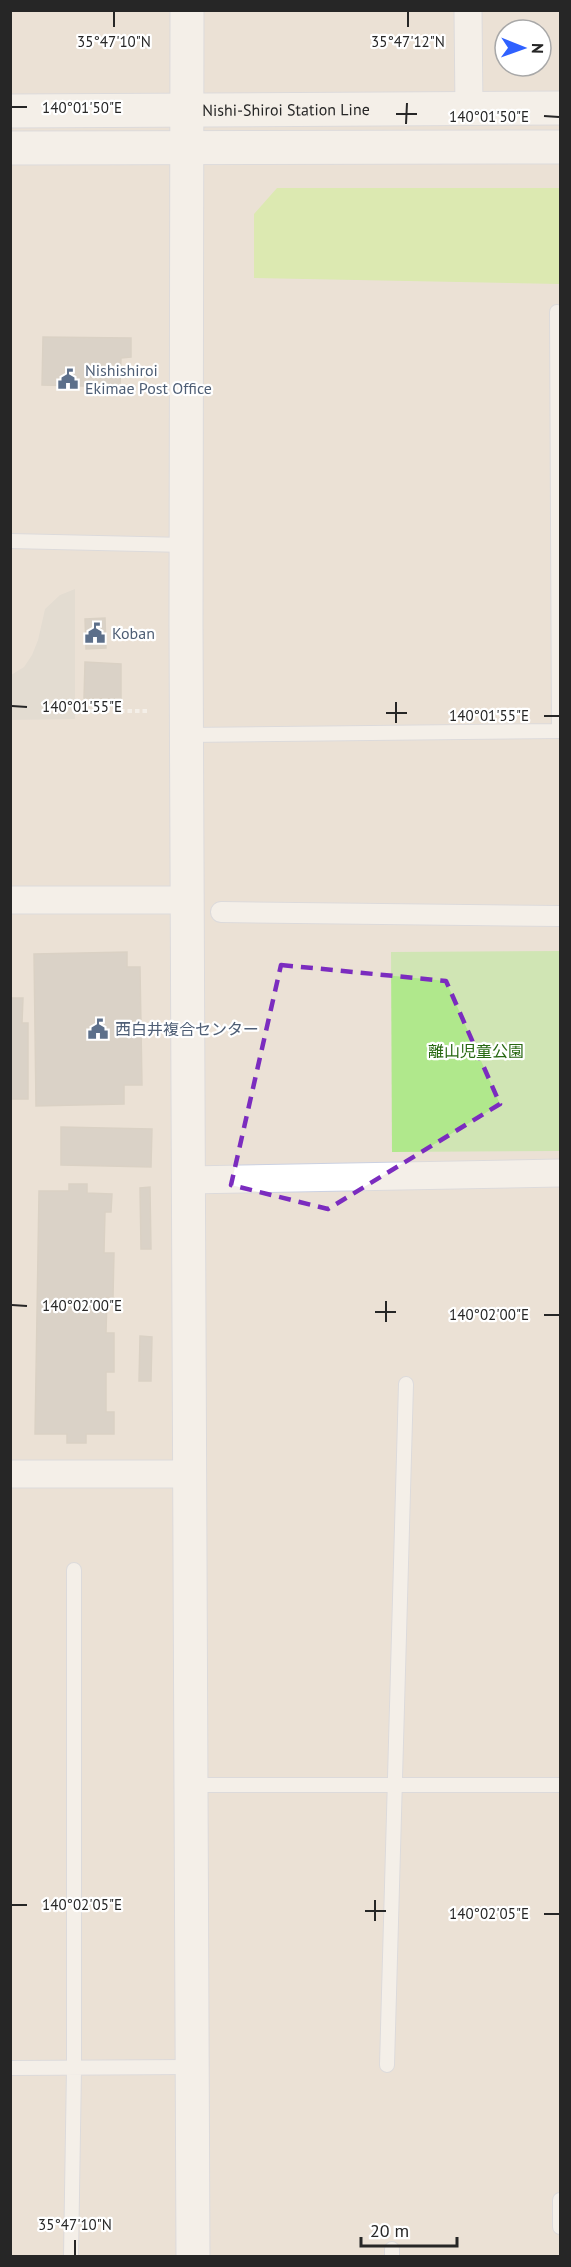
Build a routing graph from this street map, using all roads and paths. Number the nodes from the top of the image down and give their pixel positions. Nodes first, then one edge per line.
1 (186, 10) edge
2 (468, 10) edge
3 (561, 108) edge
4 (469, 109) junction
5 (10, 111) edge
6 (186, 111) junction
7 (561, 147) edge
8 (10, 148) edge
9 (187, 148) junction
10 (557, 312) dead end
11 (10, 541) edge
12 (186, 545) junction
13 (75, 711) dead end
14 (148, 711) dead end
15 (187, 735) junction
16 (10, 900) edge
17 (188, 900) junction
18 (221, 912) dead end
19 (561, 916) edge
20 (561, 1173) edge
21 (189, 1180) junction
22 (406, 1384) dead end
23 (10, 1474) edge
24 (191, 1474) junction
25 (74, 1570) dead end
26 (192, 1785) junction
27 (394, 1785) junction
28 (561, 1785) edge
29 (387, 2065) dead end
30 (192, 2067) junction
31 (10, 2068) edge
32 (74, 2068) junction
33 (561, 2200) edge
34 (560, 2227) edge
35 (71, 2256) edge
36 (193, 2256) edge

1 - 6 street
2 - 4 street
3 - 4 street, Nishi-Shiroi Station Line
4 - 6 street, Nishi-Shiroi Station Line
5 - 6 street, Nishi-Shiroi Station Line
6 - 9 street
7 - 9 street
8 - 9 street
9 - 12 street
10 - 15 lane
11 - 12 lane
12 - 15 street
13 - 14 path
15 - 17 street
16 - 17 street
17 - 21 street
18 - 19 street
20 - 21 street
21 - 24 street
22 - 27 lane
23 - 24 street
24 - 26 street
25 - 32 lane
26 - 27 lane
26 - 30 street
27 - 28 lane
27 - 29 lane
30 - 32 lane
30 - 36 street
31 - 32 lane
32 - 35 lane
33 - 34 lane

